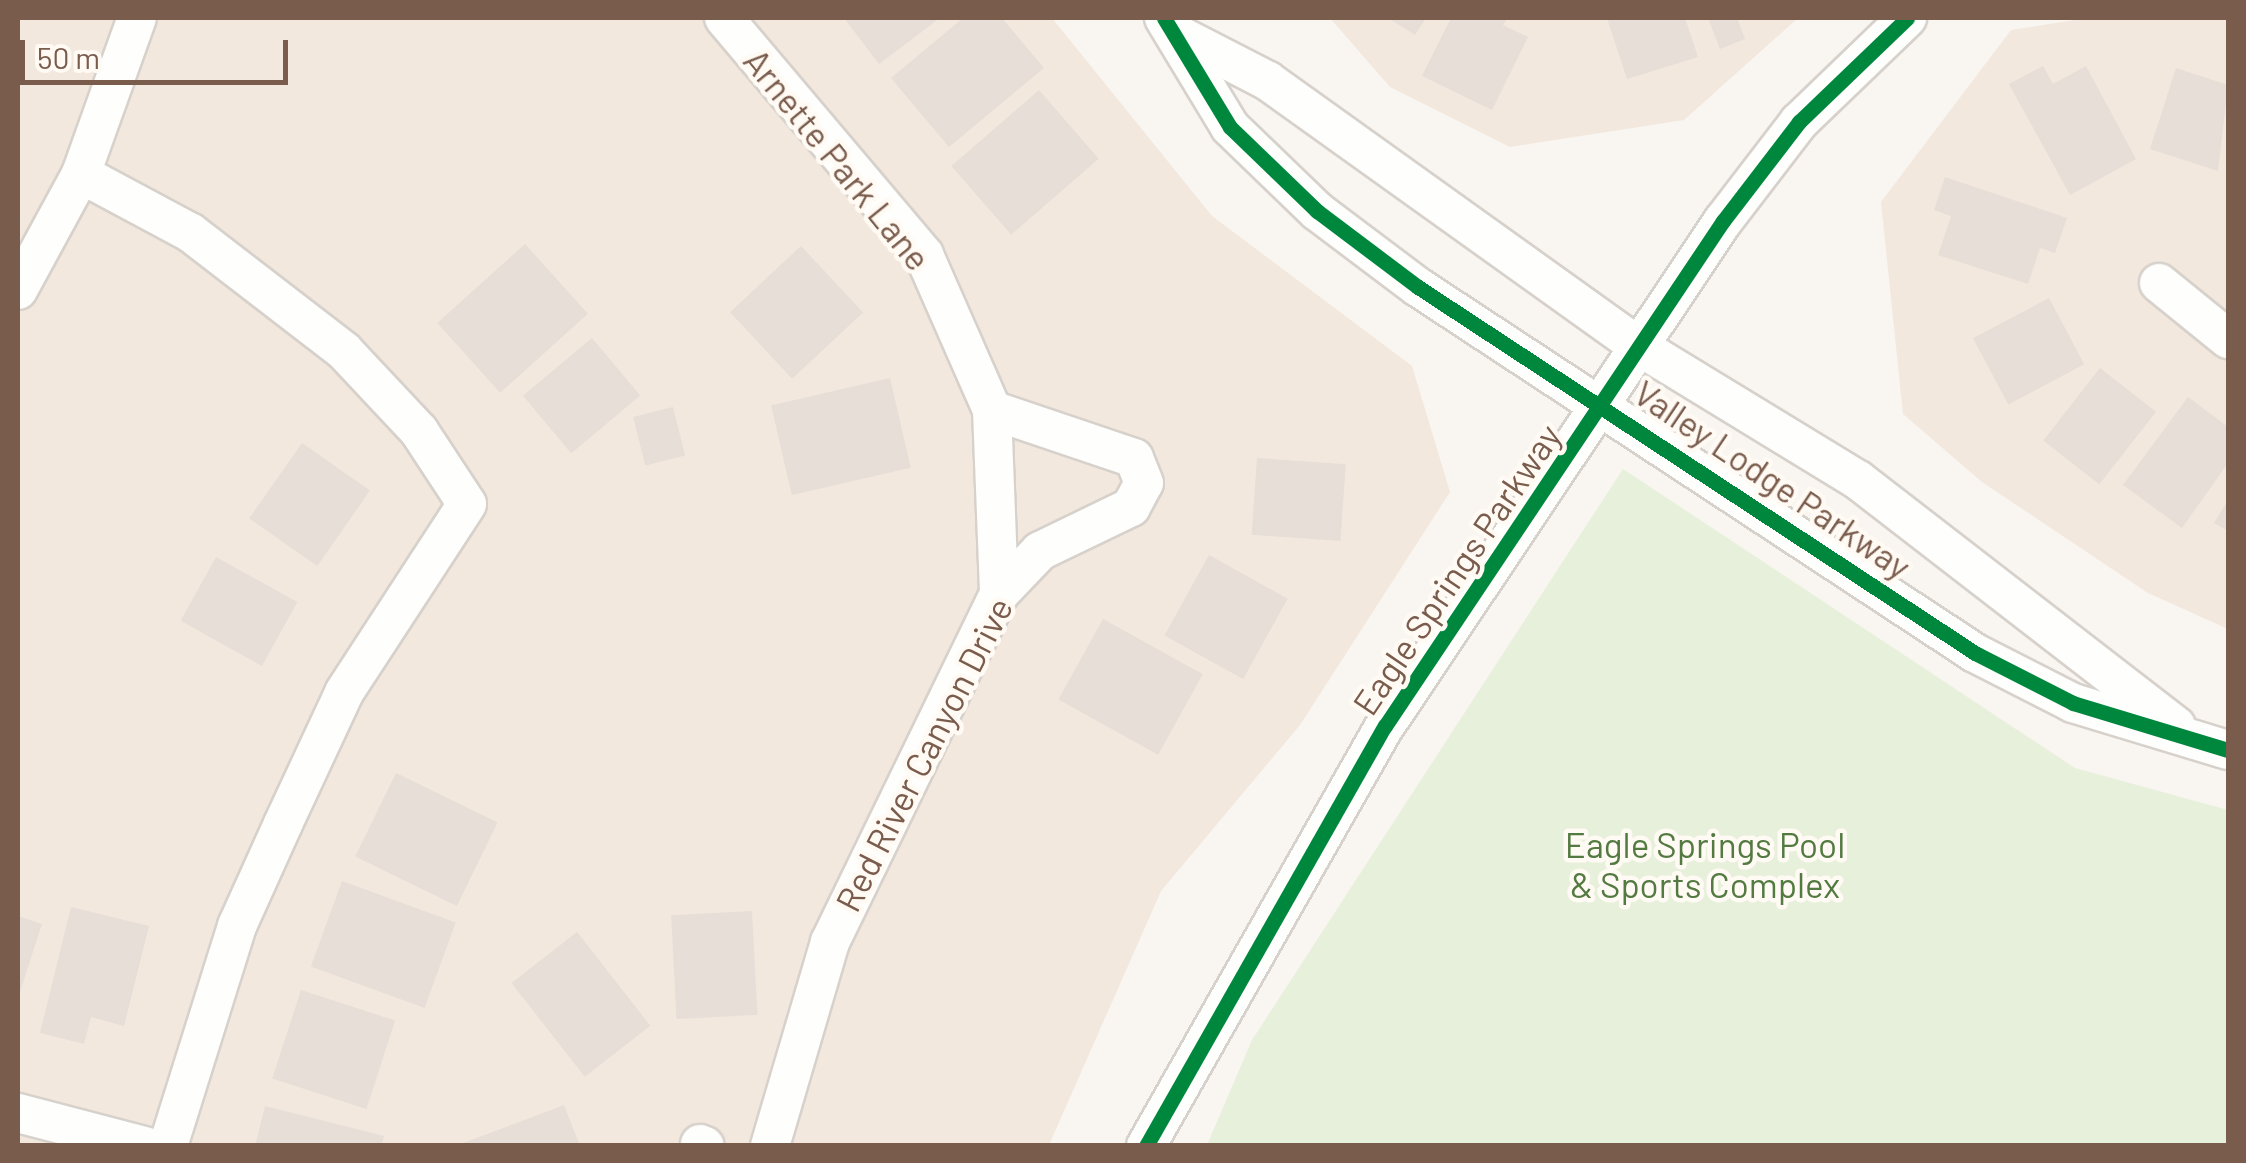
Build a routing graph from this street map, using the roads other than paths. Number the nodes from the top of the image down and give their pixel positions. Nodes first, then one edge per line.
1 (137, 18) edge
2 (724, 18) edge
3 (1907, 18) edge
4 (1170, 26) edge
5 (81, 174) junction
6 (2159, 283) dead end
7 (18, 290) edge
8 (2228, 339) edge
9 (1640, 347) junction
10 (1605, 402) junction
11 (992, 410) junction
12 (999, 594) junction
13 (2211, 745) edge
14 (18, 1113) edge
15 (145, 1146) edge
16 (168, 1146) edge
17 (770, 1146) edge
18 (1146, 1146) edge

1 - 5 street
2 - 11 street, Arnette Park Lane
3 - 9 street, Eagle Springs Parkway
4 - 9 street, Valley Lodge Parkway
4 - 10 street, Valley Lodge Parkway
5 - 7 street
5 - 16 street
6 - 8 street
9 - 10 street, Eagle Springs Parkway
9 - 13 street, Valley Lodge Parkway
10 - 13 street, Valley Lodge Parkway
10 - 18 street, Eagle Springs Parkway
11 - 12 street, Arnette Park Lane
11 - 12 street, Red River Canyon Drive
12 - 17 street, Red River Canyon Drive
14 - 15 street

